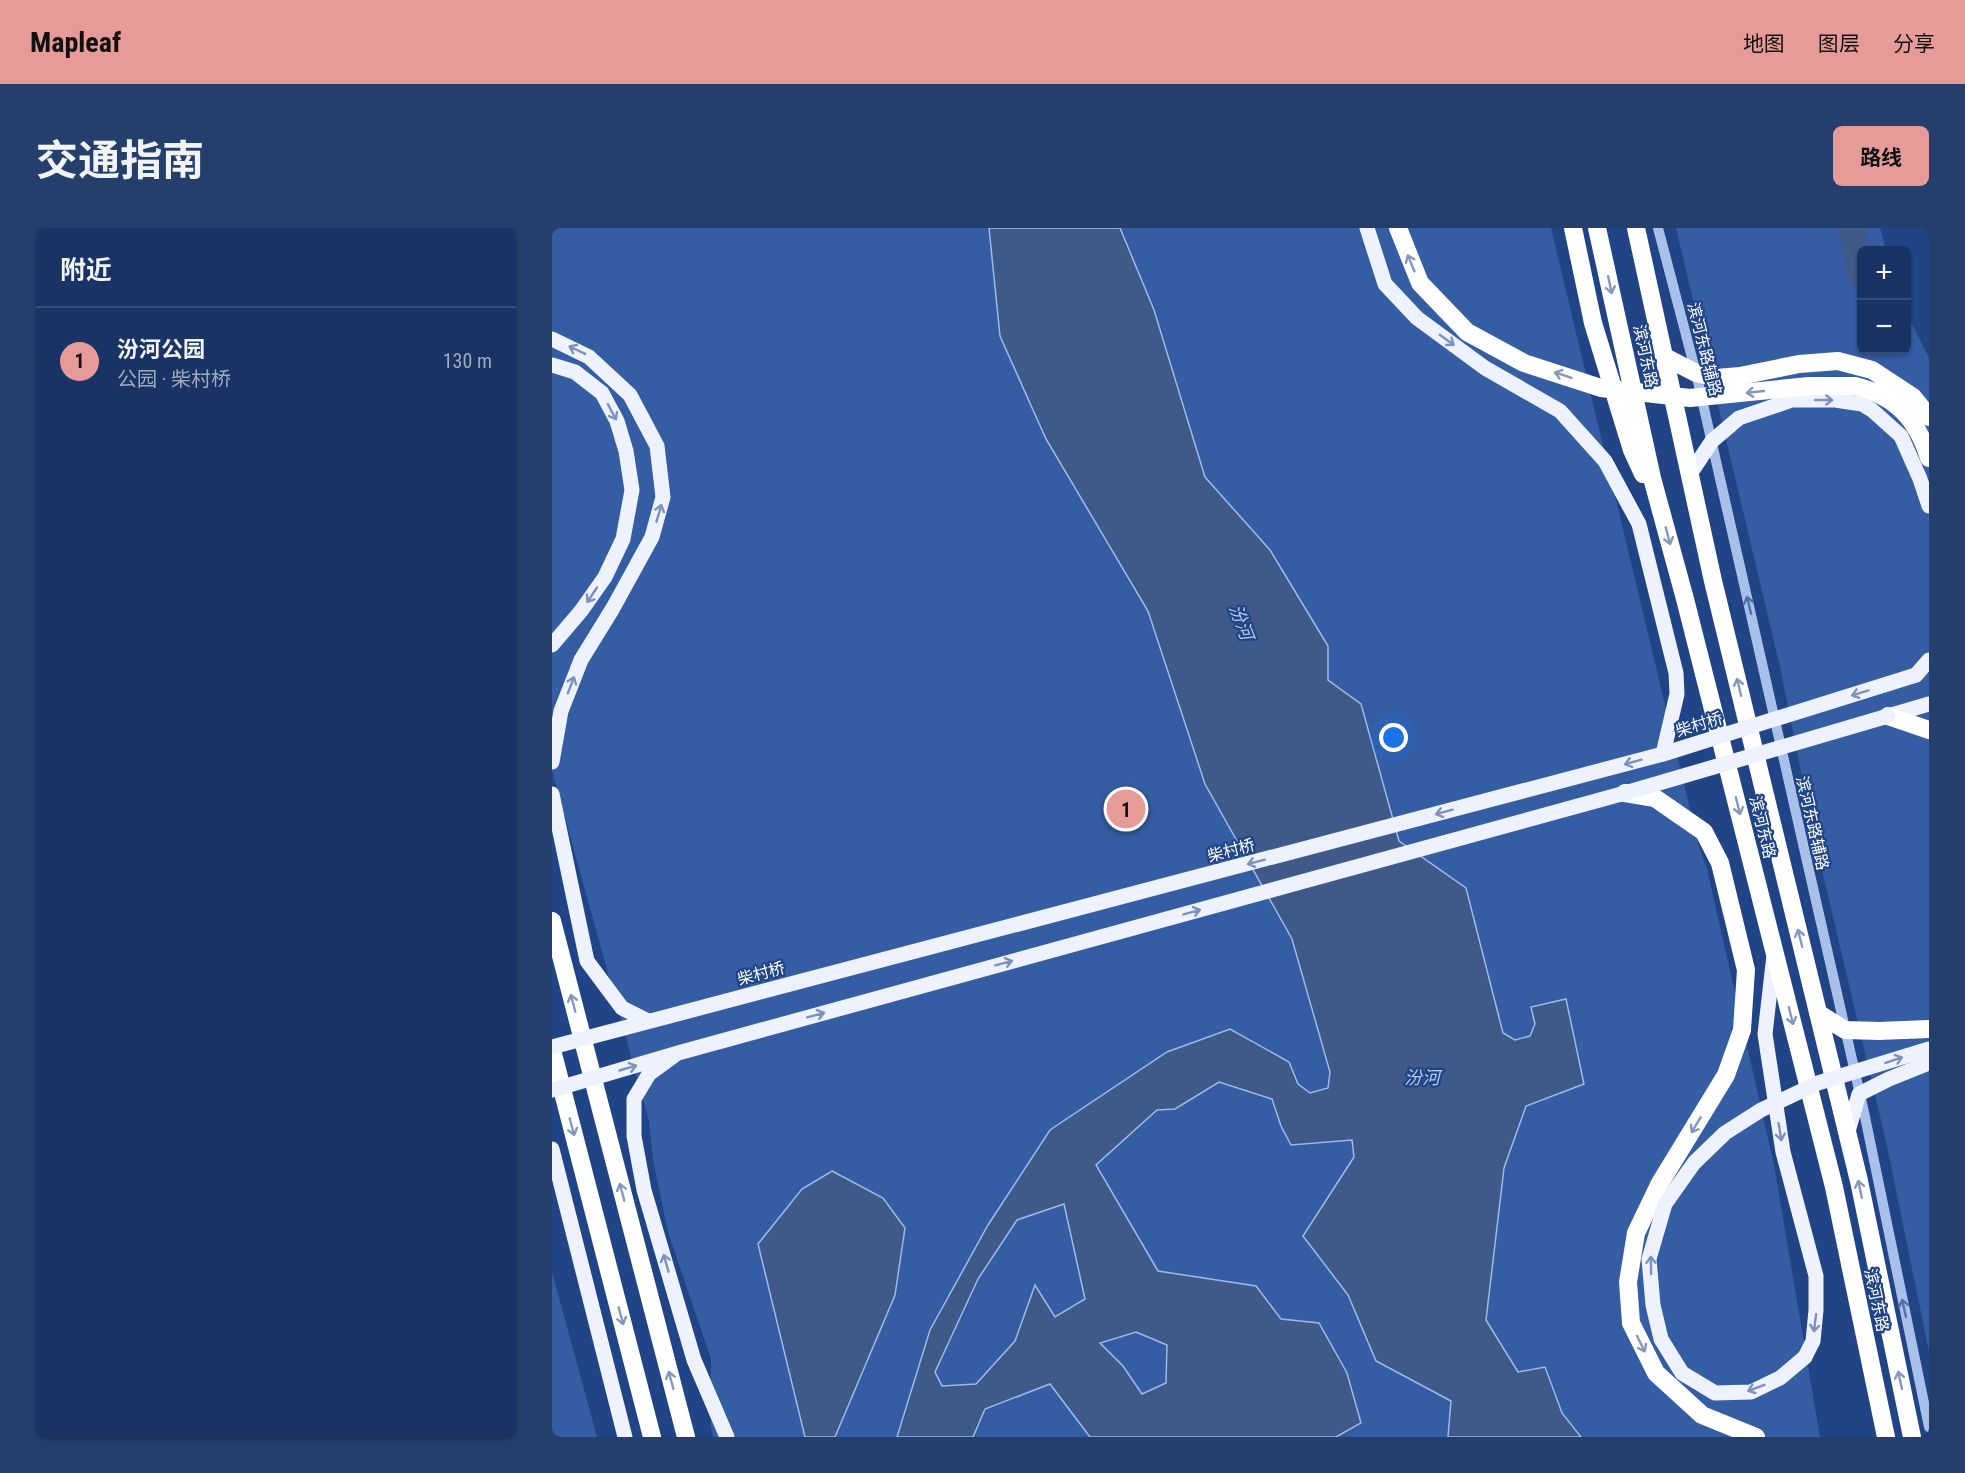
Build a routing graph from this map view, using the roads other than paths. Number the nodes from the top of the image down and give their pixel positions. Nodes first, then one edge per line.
1 (1367, 228) edge
2 (1398, 228) edge
3 (1573, 228) edge
4 (1597, 228) edge
5 (1636, 228) edge
6 (1658, 228) edge
7 (552, 339) edge
8 (1665, 357) junction
9 (552, 365) edge
10 (1696, 373) junction
11 (1929, 417) edge
12 (1712, 441) junction
13 (1929, 458) edge
14 (1690, 474) junction
15 (1929, 506) edge
16 (1661, 513) junction
17 (552, 645) edge
18 (1929, 660) edge
19 (1922, 673) edge
20 (1929, 704) edge
21 (1888, 716) junction
22 (1929, 730) edge
23 (1663, 754) junction
24 (552, 762) edge
25 (1625, 793) junction
26 (552, 794) edge
27 (552, 921) edge
28 (1774, 950) junction
29 (1818, 1013) junction
30 (648, 1021) junction
31 (1929, 1029) edge
32 (1845, 1030) junction
33 (552, 1048) edge
34 (1929, 1049) edge
35 (678, 1053) junction
36 (1929, 1063) edge
37 (552, 1090) edge
38 (1859, 1094) junction
39 (1848, 1135) junction
40 (552, 1149) edge
41 (1929, 1427) edge
42 (625, 1437) edge
43 (652, 1437) edge
44 (686, 1437) edge
45 (727, 1437) edge
46 (1756, 1437) edge
47 (1886, 1437) edge
48 (1912, 1437) edge

1 -> 23 main road
13 -> 2 highway, bridge
3 - 16 highway
4 -> 16 highway, 滨河东路
5 - 8 highway, 滨河东路
6 - 10 street, 滨河东路辅路
24 -> 7 main road
8 - 10 highway
8 - 14 highway, 滨河东路
9 -> 17 main road
10 - 11 highway
10 - 12 street, 滨河东路辅路
12 - 14 main road
12 -> 15 main road
32 -> 12 street, 滨河东路辅路
29 -> 14 highway, 滨河东路
16 -> 28 highway, 滨河东路
18 - 19 main road
19 -> 23 main road, 柴村桥, bridge
20 - 21 main road
21 - 22 highway
21 - 25 main road, bridge
23 -> 30 main road, 柴村桥, bridge
35 -> 25 main road, bridge
25 -> 46 highway
26 - 30 main road
44 -> 27 highway
28 -> 34 main road, bridge
28 -> 47 highway, 滨河东路
29 - 32 highway
29 - 39 highway, 滨河东路
30 - 33 main road, 柴村桥, bridge
31 - 32 highway
32 - 38 street, 滨河东路辅路
33 -> 43 highway
37 -> 35 main road, bridge
45 -> 35 main road
36 - 38 main road
38 - 39 main road
41 -> 38 street, 滨河东路辅路
48 -> 39 highway, 滨河东路
40 - 42 main road

